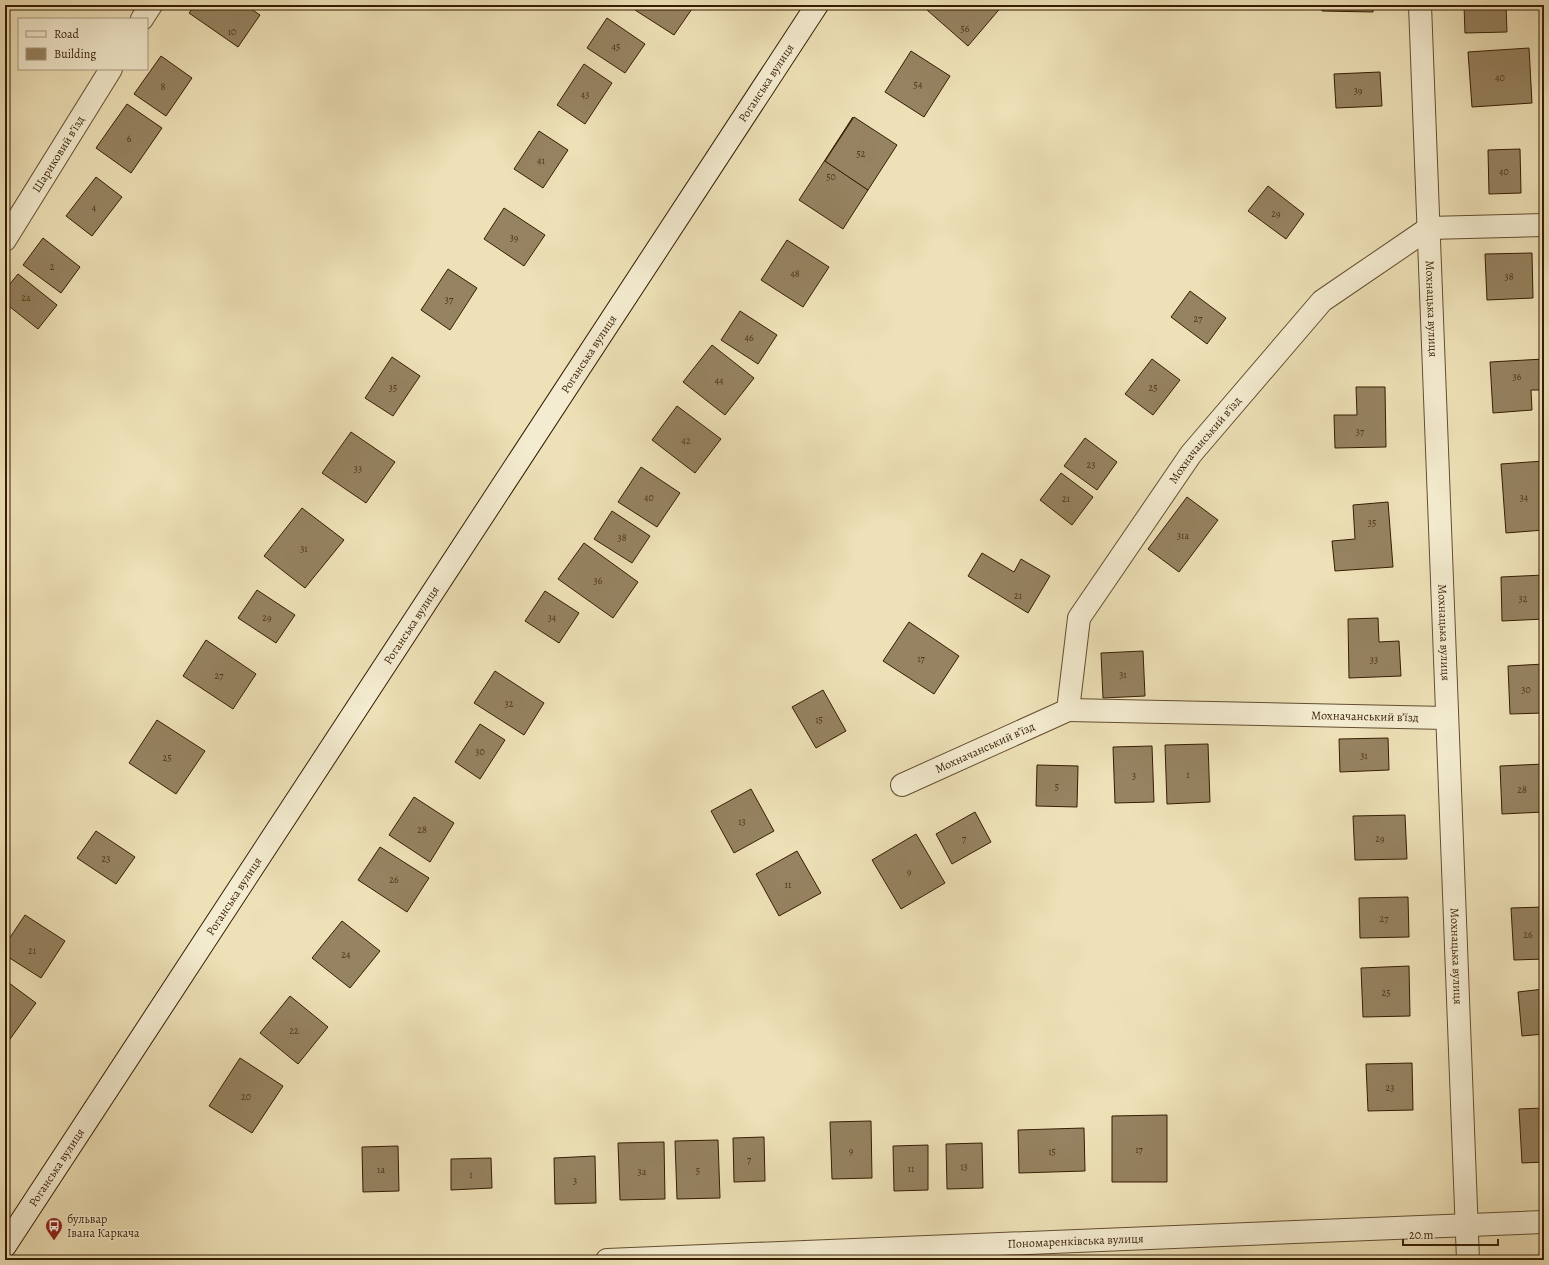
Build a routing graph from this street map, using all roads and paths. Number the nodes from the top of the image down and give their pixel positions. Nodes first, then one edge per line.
1 (151, 5) edge
2 (817, 5) edge
3 (1420, 5) edge
4 (143, 18) edge
5 (110, 70) edge
6 (1544, 225) edge
7 (1429, 228) junction
8 (5, 240) edge
9 (1068, 710) junction
10 (1446, 718) junction
11 (902, 785) dead end
12 (1544, 1222) edge
13 (1466, 1225) junction
14 (5, 1246) edge
15 (607, 1260) edge
16 (1468, 1260) edge

1 - 4 street
2 - 14 street, Роганська вулиця
3 - 7 street, Мохнацька вулиця
5 - 8 street, Шариковий в’їзд
6 - 7 street
7 - 9 street, Мохначанський в’їзд
7 - 10 street, Мохнацька вулиця
9 - 10 street, Мохначанський в’їзд
9 - 11 street, Мохначанський в’їзд
10 - 13 street, Мохнацька вулиця
12 - 13 street, Пономаренківська вулиця
13 - 15 street, Пономаренківська вулиця
13 - 16 street, Мохнацька вулиця

